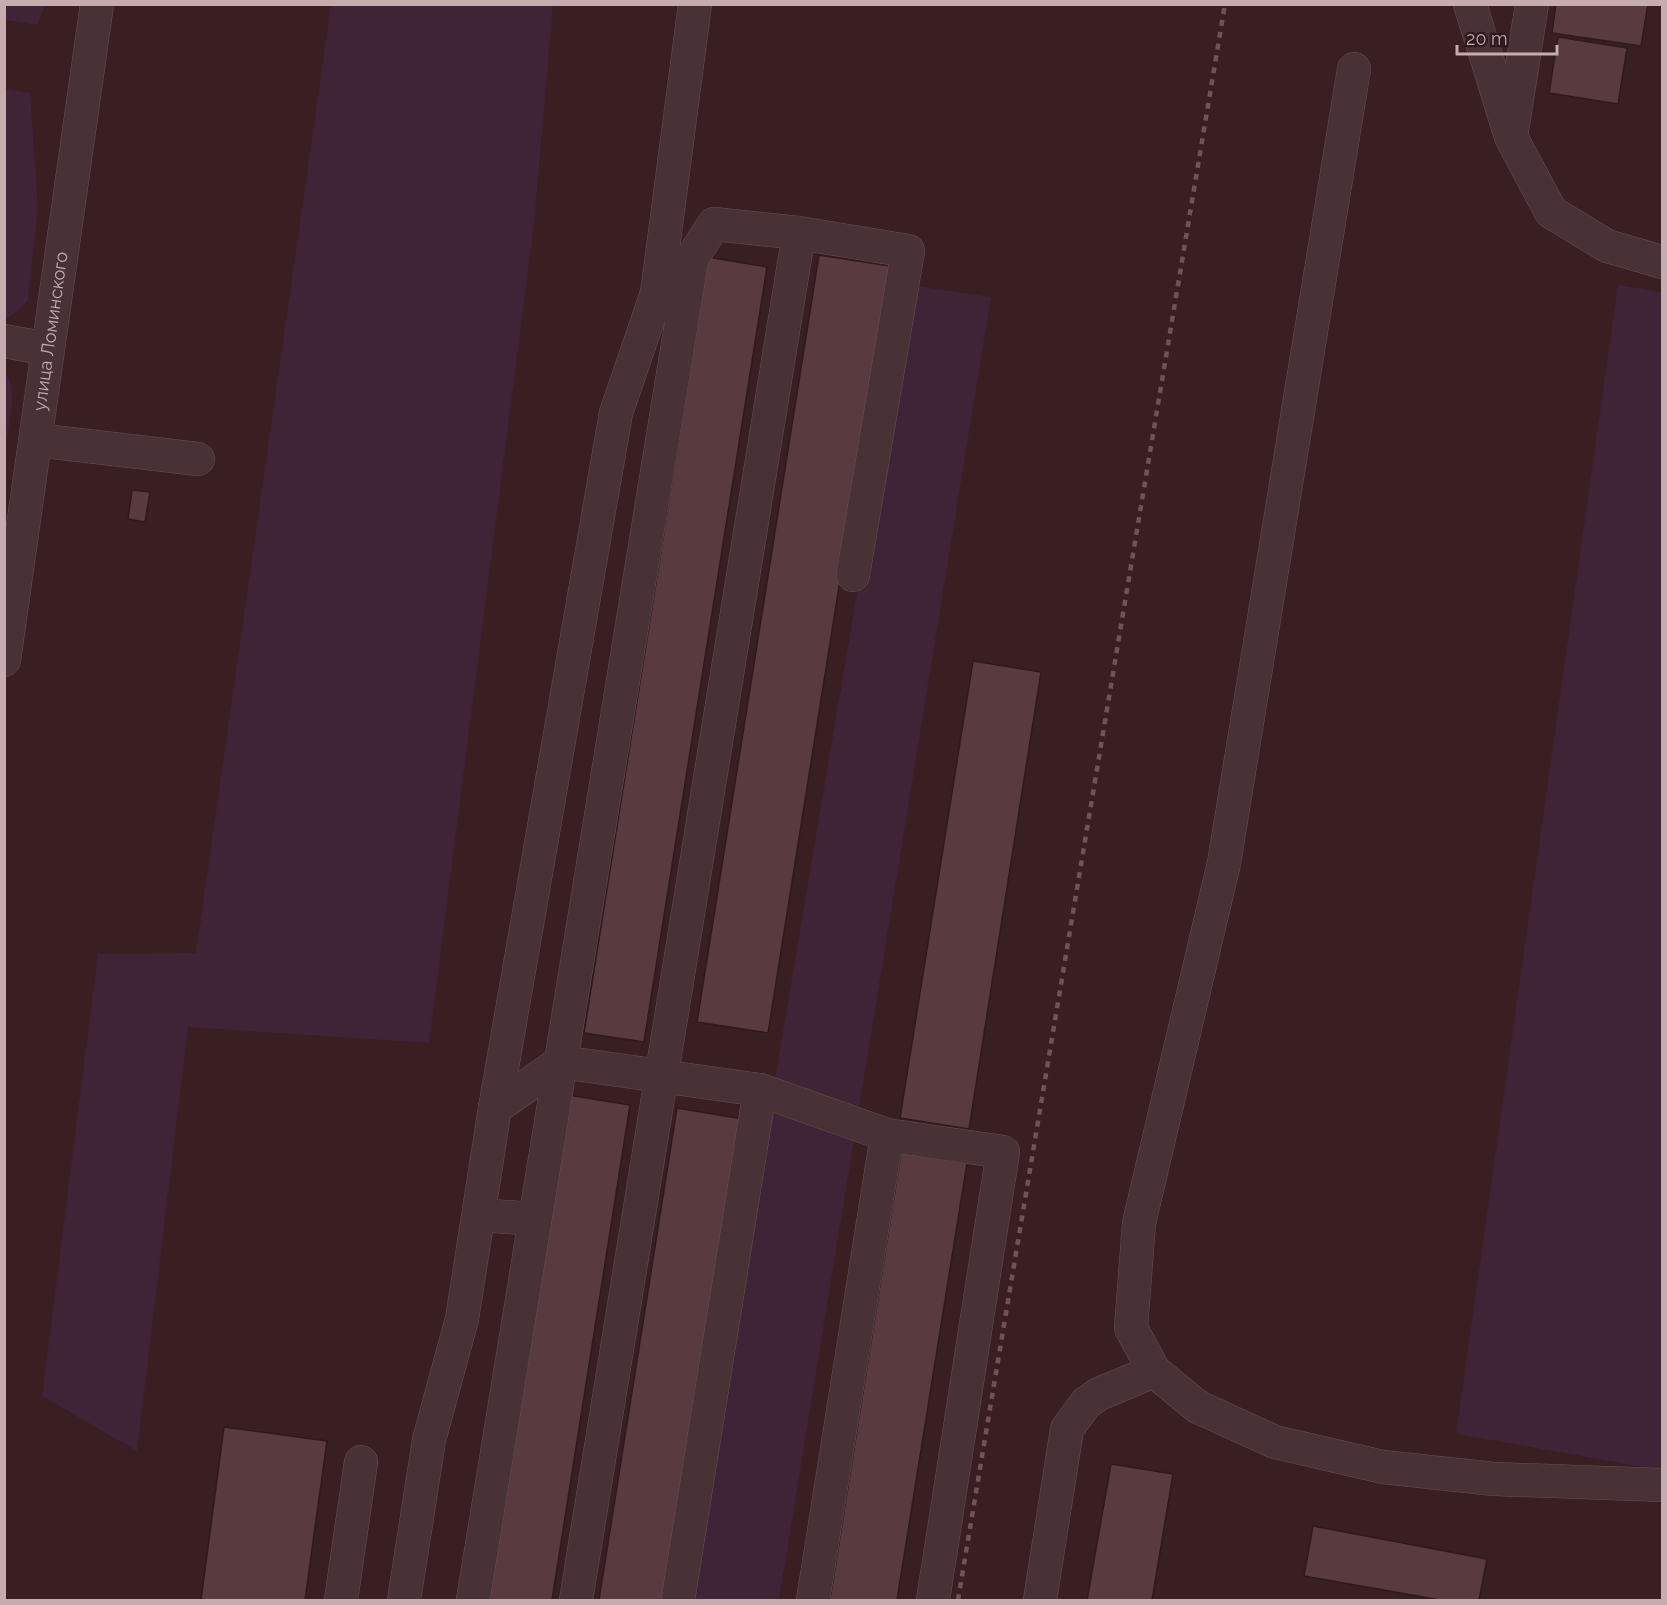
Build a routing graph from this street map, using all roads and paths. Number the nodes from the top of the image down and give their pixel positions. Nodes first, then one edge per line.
1 (98, 4) edge
2 (695, 4) edge
3 (1470, 4) edge
4 (1532, 4) edge
5 (1354, 69) dead end
6 (1510, 137) junction
7 (799, 233) junction
8 (1662, 262) edge
9 (4, 341) edge
10 (48, 349) junction
11 (36, 440) junction
12 (198, 459) dead end
13 (853, 575) dead end
14 (4, 660) edge
15 (561, 1062) junction
16 (660, 1075) junction
17 (760, 1090) junction
18 (495, 1108) junction
19 (887, 1134) junction
20 (478, 1215) junction
21 (535, 1219) junction
22 (1154, 1371) junction
23 (361, 1462) dead end
24 (1662, 1485) edge
25 (341, 1600) edge
26 (404, 1600) edge
27 (473, 1600) edge
28 (576, 1600) edge
29 (678, 1600) edge
30 (813, 1600) edge
31 (933, 1600) edge
32 (1040, 1600) edge

1 - 10 street, улица Ломинского
2 - 18 street
3 - 6 street
4 - 6 street
5 - 22 street
6 - 8 street
7 - 13 street
7 - 15 street
7 - 16 street
9 - 10 street
10 - 11 street, улица Ломинского
11 - 12 street
11 - 14 street, улица Ломинского
15 - 16 street
15 - 18 street
15 - 21 street
16 - 17 street
16 - 28 street
17 - 19 street
17 - 29 street
18 - 20 street
19 - 30 street
19 - 31 street
20 - 21 street
20 - 26 street
21 - 27 street
22 - 24 street
22 - 32 street
23 - 25 street

